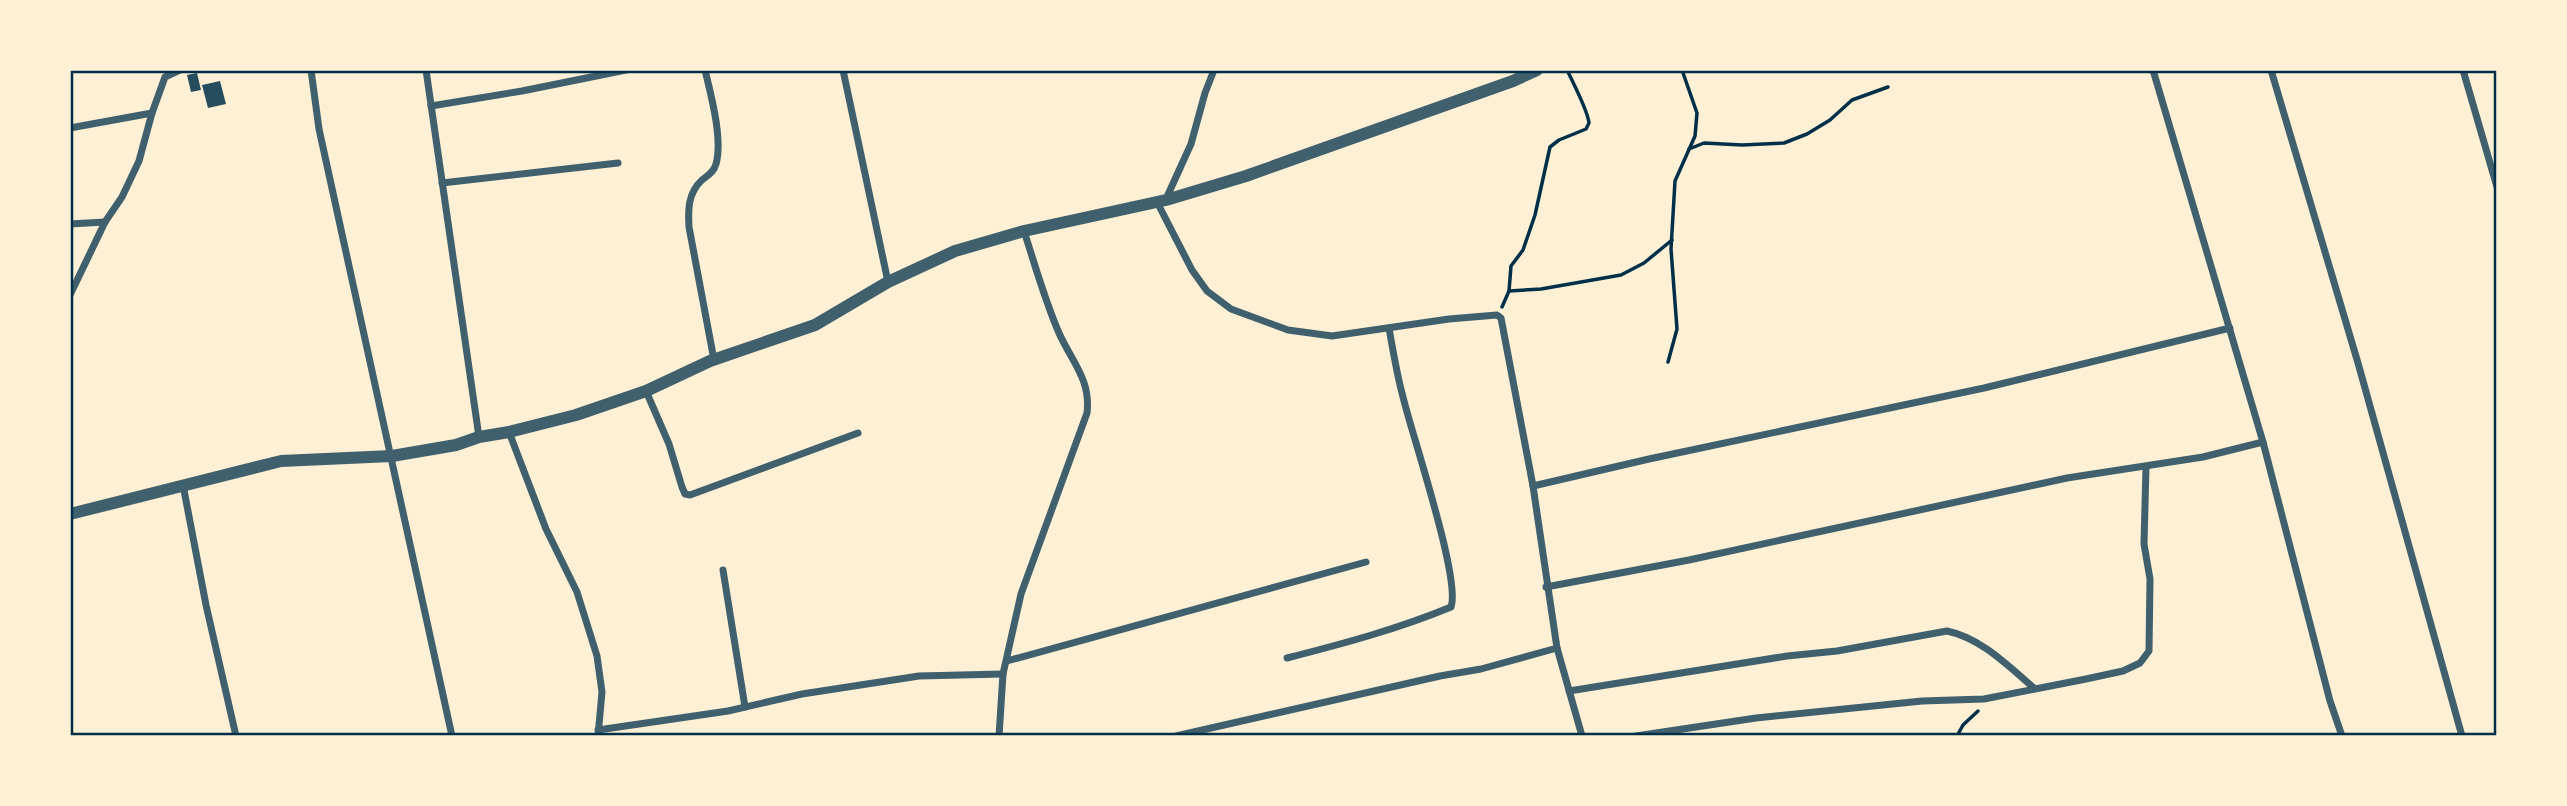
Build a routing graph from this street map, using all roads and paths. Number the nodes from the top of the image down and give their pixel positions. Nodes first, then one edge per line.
1 (180, 70) edge
2 (311, 70) edge
3 (426, 70) edge
4 (626, 70) edge
5 (705, 70) edge
6 (843, 70) edge
7 (1214, 70) edge
8 (1536, 70) edge
9 (1567, 70) edge
10 (1682, 70) edge
11 (2153, 70) edge
12 (2271, 70) edge
13 (2463, 70) edge
14 (1888, 87) dead end
15 (430, 106) junction
16 (152, 113) junction
17 (70, 128) edge
18 (1689, 149) junction
19 (618, 163) dead end
20 (442, 183) junction
21 (2497, 187) edge
22 (1161, 201) junction
23 (105, 222) junction
24 (70, 224) edge
25 (1024, 231) junction
26 (1672, 240) junction
27 (888, 282) junction
28 (1510, 291) junction
29 (70, 295) edge
30 (1497, 314) junction
31 (1389, 328) junction
32 (2230, 328) junction
33 (714, 360) junction
34 (1668, 362) dead end
35 (646, 391) junction
36 (509, 432) junction
37 (858, 433) dead end
38 (479, 437) junction
39 (2263, 442) junction
40 (392, 456) junction
41 (2146, 467) junction
42 (183, 485) junction
43 (1533, 486) junction
44 (70, 514) edge
45 (1366, 562) dead end
46 (723, 570) dead end
47 (1546, 587) junction
48 (1557, 648) junction
49 (1287, 658) dead end
50 (1007, 660) junction
51 (1003, 674) junction
52 (2034, 688) junction
53 (1569, 691) junction
54 (1996, 696) junction
55 (745, 707) junction
56 (598, 733) edge
57 (236, 736) edge
58 (452, 736) edge
59 (999, 736) edge
60 (1177, 736) edge
61 (1582, 736) edge
62 (1636, 736) edge
63 (1957, 736) edge
64 (2342, 736) edge
65 (2462, 736) edge

1 - 16 street
2 - 40 street
3 - 15 street
4 - 15 street
5 - 33 street
6 - 27 street
7 - 22 street
8 - 22 street
9 - 28 path
10 - 18 path
11 - 32 street
12 - 65 street
13 - 21 street
14 - 18 path
15 - 20 street
16 - 17 street
16 - 23 street
18 - 26 path
19 - 20 street
20 - 38 street
22 - 25 street
22 - 31 street
23 - 24 street
23 - 29 street
25 - 27 street
25 - 50 street
26 - 28 path
26 - 34 path
27 - 33 street
28 - 30 path
30 - 31 street
30 - 43 street
31 - 49 street
32 - 39 street
32 - 43 street
33 - 35 street
35 - 36 street
35 - 37 street
36 - 38 street
36 - 56 street
38 - 40 street
39 - 41 street
39 - 64 street
40 - 42 street
40 - 58 street
41 - 47 street
41 - 52 street
42 - 44 street
42 - 57 street
43 - 47 street
45 - 50 street
46 - 55 street
47 - 48 street
48 - 53 street
48 - 60 street
50 - 51 street
51 - 55 street
51 - 59 street
52 - 53 street
52 - 54 street
53 - 61 street
54 - 62 street
54 - 63 path
55 - 56 street

